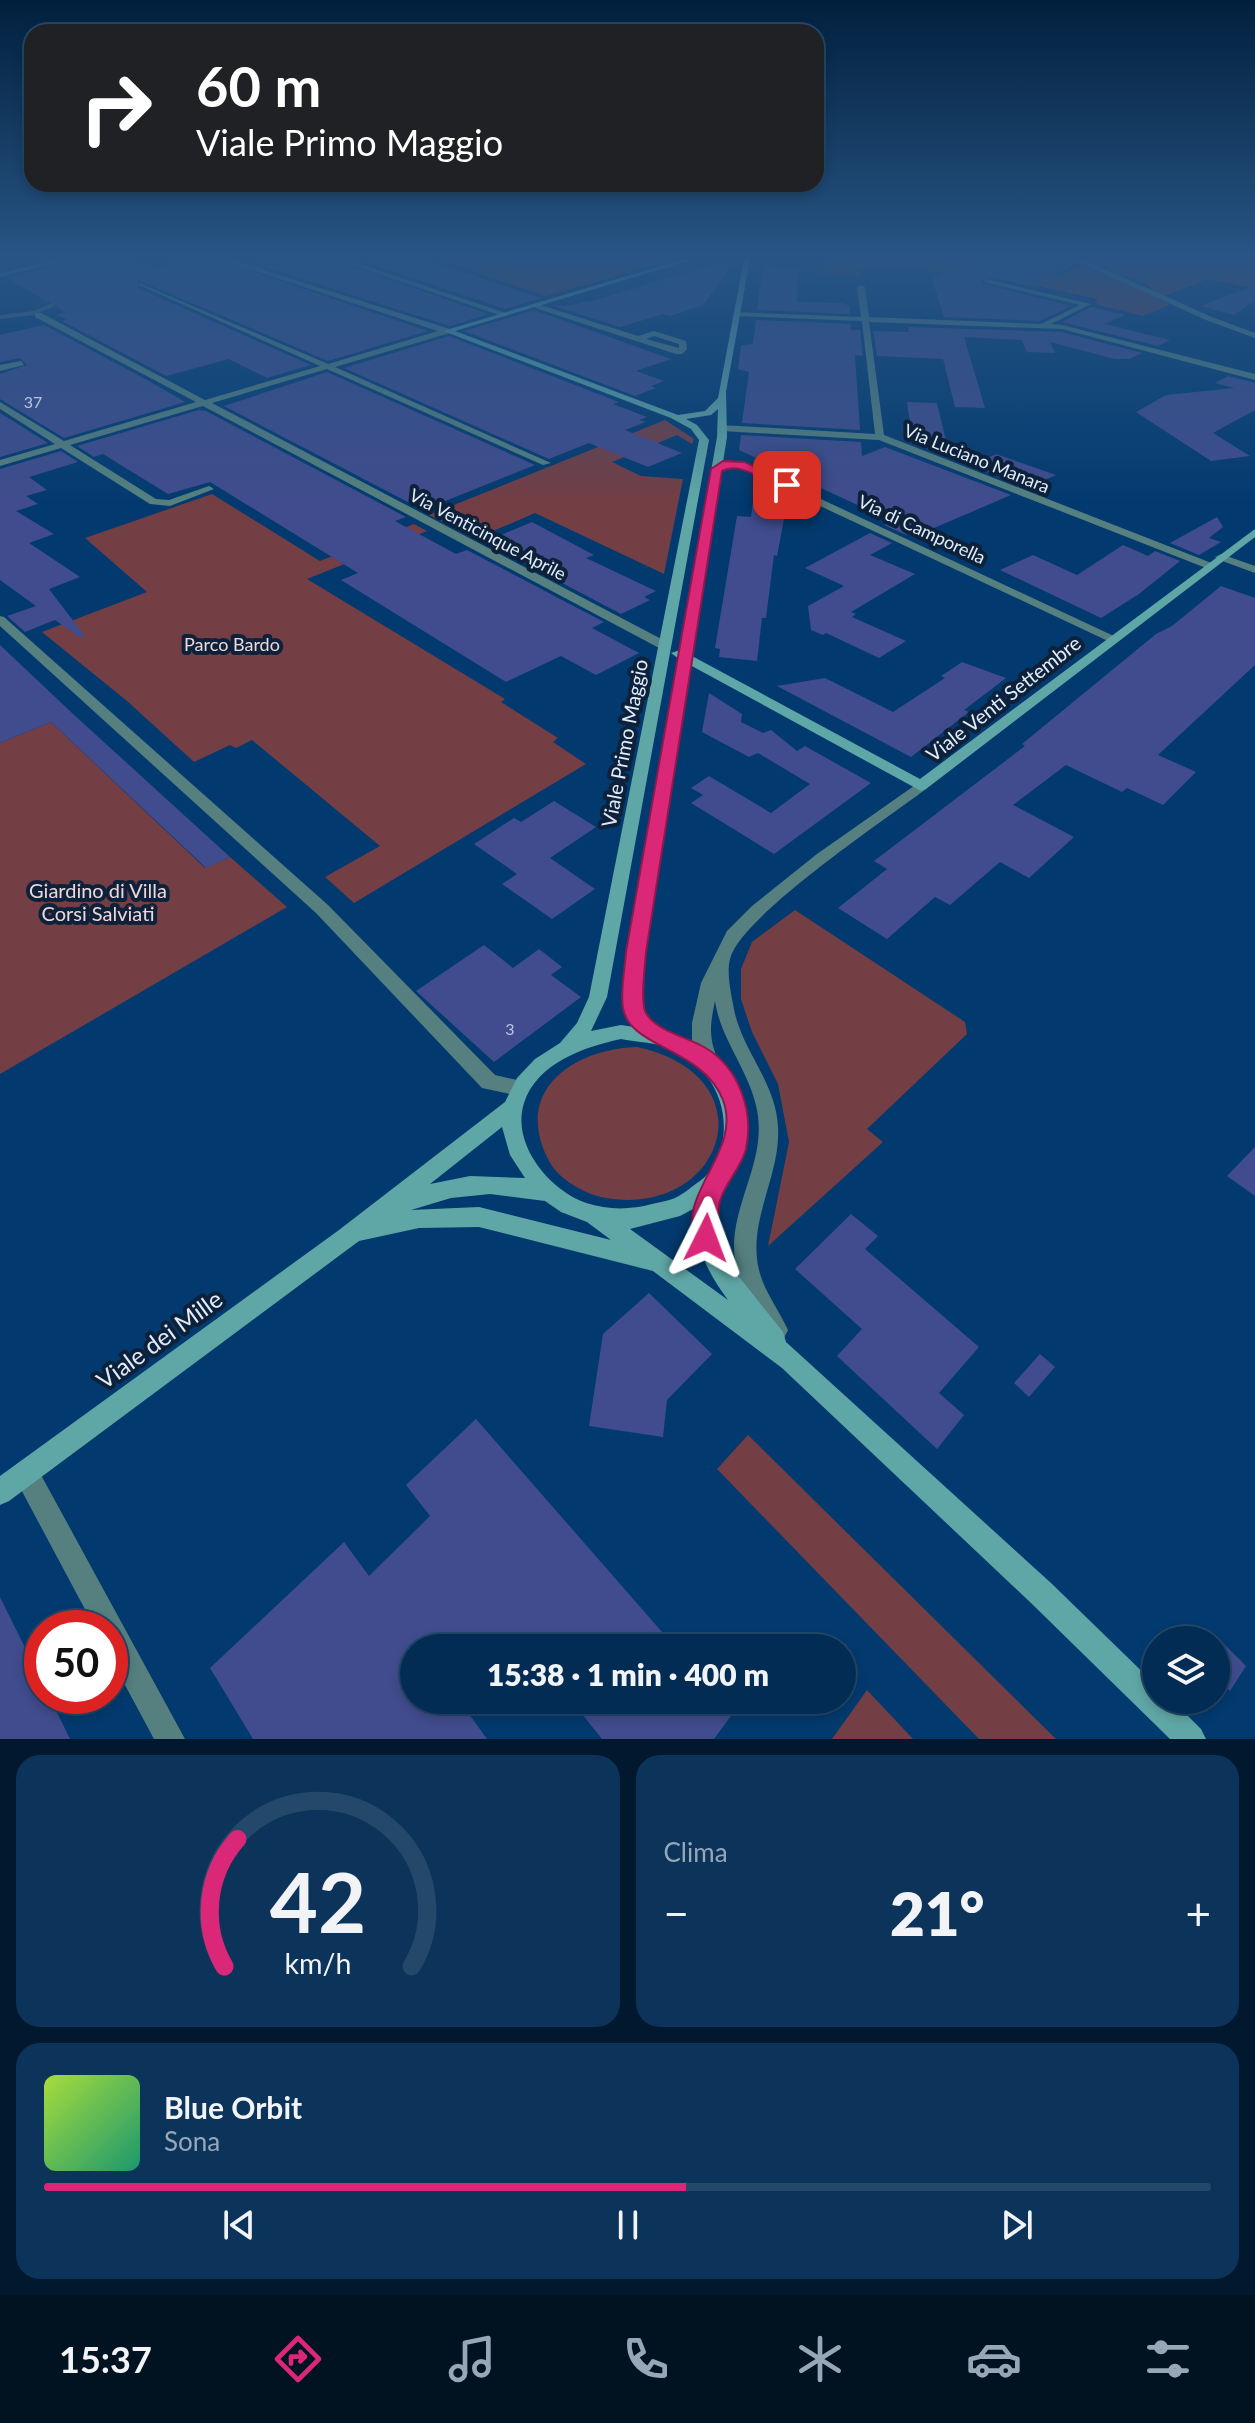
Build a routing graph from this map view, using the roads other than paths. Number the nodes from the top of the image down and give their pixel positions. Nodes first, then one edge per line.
1 (86, 340) edge
2 (270, 340) edge
3 (416, 340) edge
4 (471, 340) edge
5 (642, 340) edge
6 (675, 340) edge
7 (732, 340) edge
8 (867, 340) edge
9 (1113, 340) edge
10 (21, 363) dead end
11 (329, 366) junction
12 (0, 368) edge
13 (1255, 377) edge
14 (722, 399) junction
15 (205, 402) junction
16 (0, 405) edge
17 (674, 416) junction
18 (722, 428) junction
19 (880, 437) junction
20 (60, 445) junction
21 (0, 463) edge
22 (546, 463) dead end
23 (716, 469) junction
24 (209, 489) dead end
25 (1255, 532) edge
26 (1215, 561) junction
27 (1255, 570) edge
28 (0, 620) edge
29 (1112, 638) junction
30 (665, 646) junction
31 (685, 657) junction
32 (921, 786) junction
33 (721, 959) junction
34 (664, 1038) junction
35 (568, 1046) junction
36 (711, 1065) junction
37 (516, 1098) junction
38 (718, 1179) junction
39 (550, 1192) junction
40 (594, 1215) junction
41 (353, 1232) junction
42 (665, 1265) junction
43 (790, 1360) junction
44 (26, 1473) junction
45 (0, 1492) edge
46 (100, 1610) edge
47 (128, 1661) edge
48 (170, 1739) edge
49 (1191, 1739) edge

1 - 15 street, Via Venticinque Aprile
2 - 11 street
3 - 11 street
4 - 17 main road
5 - 6 street
7 - 14 main road
8 - 19 street
9 - 13 street
10 - 12 street
11 - 15 street
11 - 22 street
14 - 17 main road
14 - 18 main road
15 - 20 street
15 - 30 street, Via Venticinque Aprile
16 - 20 street
17 - 30 main road, Viale Primo Maggio
18 - 19 street, Via Luciano Manara
18 - 23 main road
19 - 26 street, Via Luciano Manara
20 - 21 street
20 - 24 street
23 - 29 street, Via di Camporella
23 - 31 main road
25 - 26 main road, Viale Venti Settembre
26 - 27 street, Via Luciano Manara
26 - 29 main road, Viale Venti Settembre
28 - 37 street
29 - 32 main road, Viale Venti Settembre
30 - 31 main road, Via Venticinque Aprile
30 - 35 main road, Viale Primo Maggio
31 - 32 main road, Via Venticinque Aprile
31 - 34 main road
32 - 33 street, Viale Venti Settembre
33 - 36 street, Viale Venti Settembre
33 - 43 street
34 - 35 main road
34 - 36 main road
35 - 37 main road
36 - 38 main road
37 - 39 main road
37 - 41 main road
38 - 40 main road
38 - 43 main road
39 - 40 main road
39 - 41 main road
40 - 42 main road
41 - 42 main road
41 - 44 main road, Viale dei Mille
42 - 43 main road
43 - 49 main road
44 - 45 main road, Viale dei Mille
44 - 46 street
47 - 48 street

